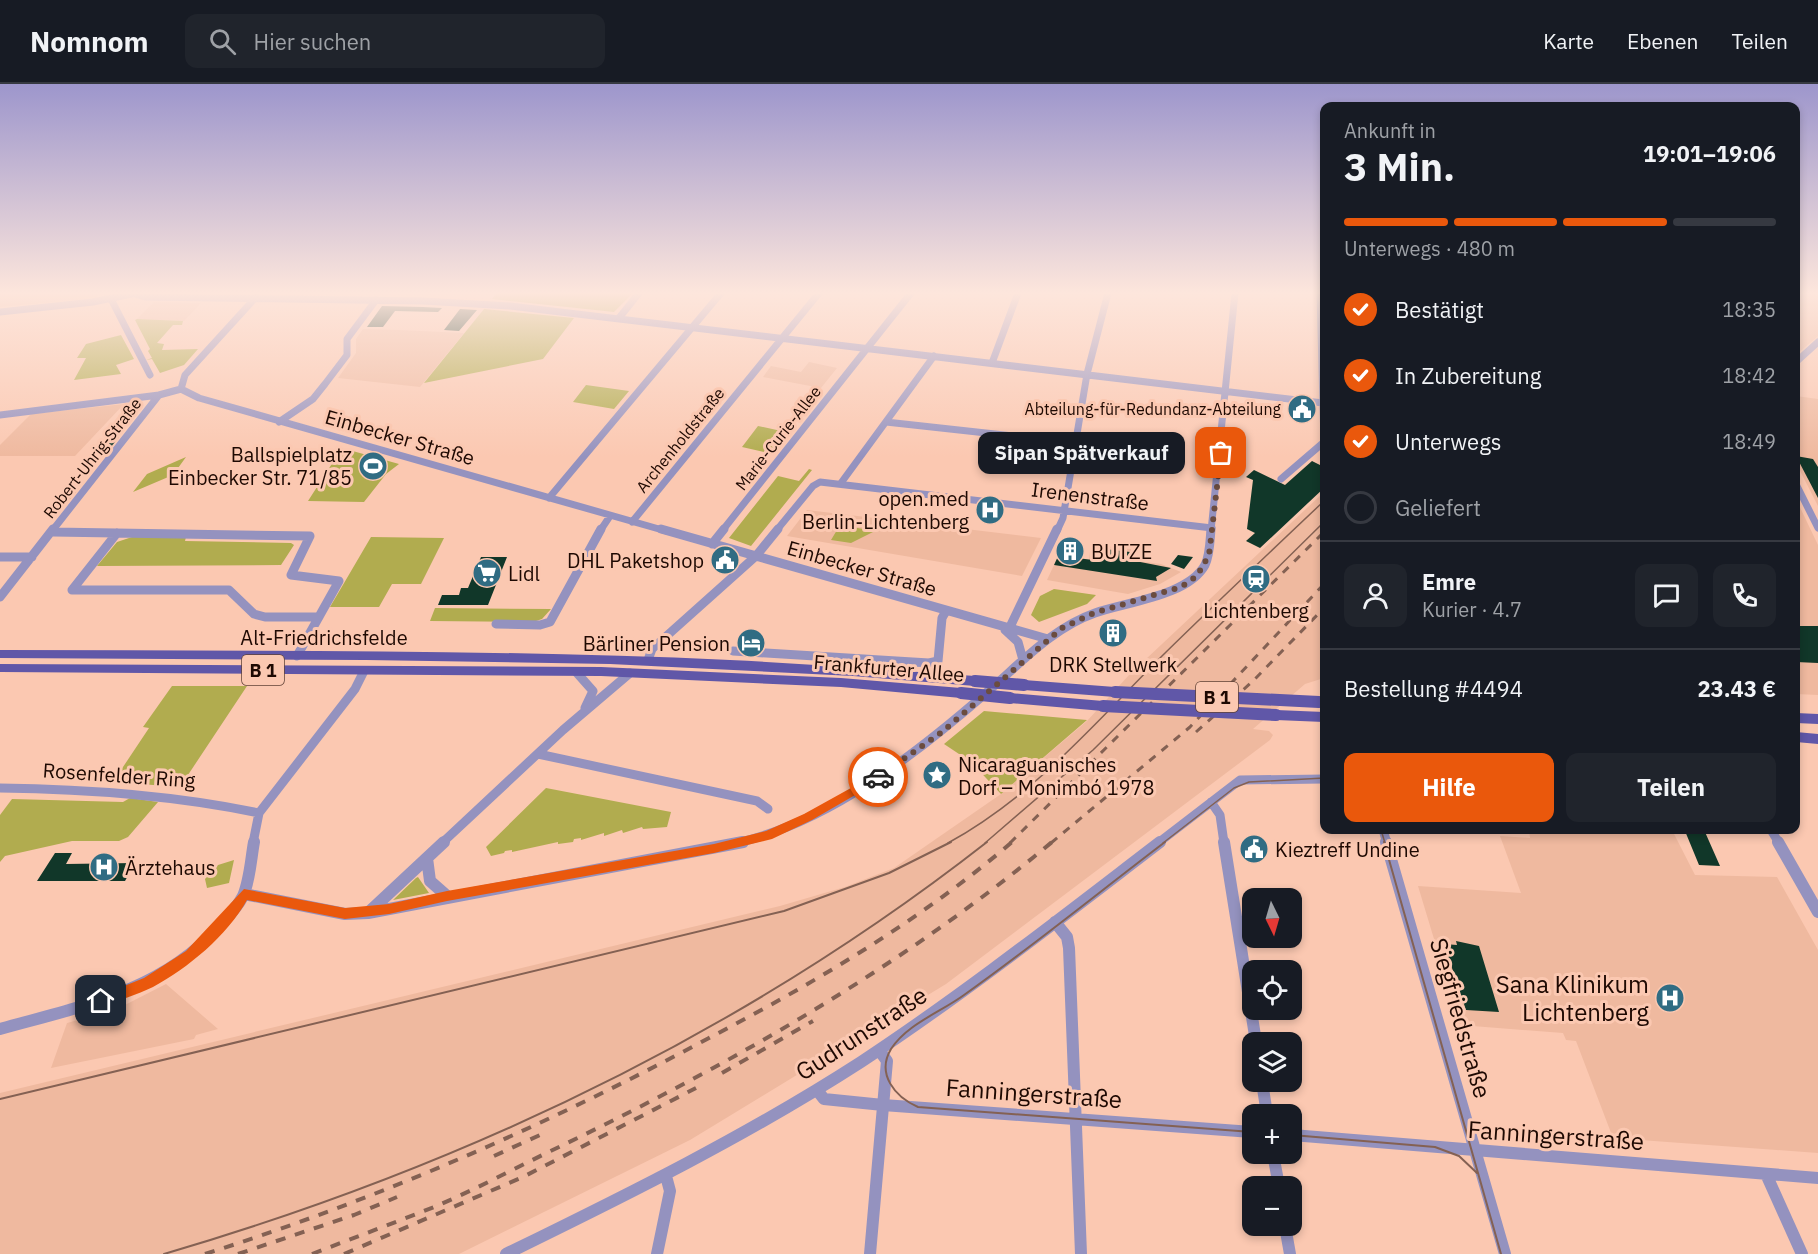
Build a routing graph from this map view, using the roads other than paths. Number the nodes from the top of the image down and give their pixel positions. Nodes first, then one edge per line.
1 (136, 348) edge
2 (209, 348) edge
3 (347, 348) edge
4 (676, 348) edge
5 (775, 348) edge
6 (865, 348) edge
7 (868, 348) junction
8 (998, 348) edge
9 (1094, 348) edge
10 (1231, 348) edge
11 (1813, 348) edge
12 (934, 356) junction
13 (1800, 359) edge
14 (992, 363) junction
15 (1087, 374) junction
16 (150, 375) dead end
17 (181, 389) junction
18 (1227, 391) junction
19 (159, 395) junction
20 (1320, 404) edge
21 (0, 415) edge
22 (279, 422) junction
23 (886, 422) junction
24 (1077, 443) junction
25 (1320, 446) edge
26 (1281, 479) dead end
27 (841, 483) junction
28 (1800, 492) edge
29 (549, 498) junction
30 (1065, 510) junction
31 (610, 516) junction
32 (632, 522) junction
33 (1212, 528) junction
34 (1818, 528) edge
35 (52, 532) junction
36 (117, 532) junction
37 (712, 544) junction
38 (756, 556) junction
39 (0, 557) edge
40 (32, 557) junction
41 (0, 597) edge
42 (946, 611) junction
43 (318, 617) junction
44 (496, 624) dead end
45 (999, 626) junction
46 (1009, 628) junction
47 (1048, 639) junction
48 (734, 651) dead end
49 (0, 654) edge
50 (297, 656) junction
51 (648, 660) junction
52 (1023, 660) junction
53 (0, 668) edge
54 (364, 671) junction
55 (577, 673) junction
56 (630, 673) junction
57 (1320, 702) edge
58 (580, 715) junction
59 (1320, 717) edge
60 (1800, 718) edge
61 (1818, 719) edge
62 (1800, 737) edge
63 (1818, 739) edge
64 (538, 754) junction
65 (1320, 779) edge
66 (0, 788) edge
67 (1211, 802) junction
68 (768, 810) dead end
69 (259, 813) junction
70 (1384, 834) edge
71 (1773, 834) edge
72 (427, 858) junction
73 (244, 894) junction
74 (447, 896) junction
75 (1818, 912) edge
76 (368, 913) junction
77 (1055, 922) junction
78 (0, 1029) edge
79 (1254, 1032) edge
80 (879, 1050) junction
81 (817, 1090) junction
82 (883, 1105) junction
83 (1077, 1119) junction
84 (1242, 1131) edge
85 (1302, 1136) edge
86 (1476, 1152) junction
87 (1766, 1174) junction
88 (666, 1176) junction
89 (1818, 1178) edge
90 (1287, 1236) edge
91 (506, 1254) edge
92 (657, 1254) edge
93 (870, 1254) edge
94 (1081, 1254) edge
95 (1290, 1254) edge
96 (1505, 1254) edge
97 (1802, 1254) edge

1 - 16 street
2 - 17 street
3 - 22 street
4 - 29 street
5 - 32 street, Archenholdstraße
6 - 7 street
7 - 12 street
7 - 37 street, Marie-Curie-Allee
8 - 14 street
9 - 15 street
10 - 18 street
11 - 13 street
12 - 14 street
12 - 23 street
14 - 15 street
15 - 18 street
15 - 24 street
17 - 19 street, Robert-Uhrig-Straße
17 - 22 street, Einbecker Straße
18 - 20 street
18 - 33 street
19 - 21 street
19 - 35 street, Robert-Uhrig-Straße
22 - 29 street, Einbecker Straße
23 - 24 street
23 - 27 street
24 - 30 street
25 - 26 street
27 - 30 street, Irenenstraße
27 - 38 street, Irenenstraße
28 - 34 street
29 - 31 street, Einbecker Straße
30 - 33 street, Irenenstraße
30 - 46 street
31 - 32 street, Einbecker Straße
31 - 44 street
32 - 37 street, Einbecker Straße
33 - 47 street
35 - 36 street
35 - 40 street, Robert-Uhrig-Straße
36 - 43 street
36 - 43 street
37 - 38 street, Einbecker Straße
38 - 42 street, Einbecker Straße
38 - 51 street
39 - 40 street
40 - 41 street, Robert-Uhrig-Straße
42 - 45 street, Einbecker Straße
42 - 48 street, Frankfurter Allee
43 - 50 street
45 - 46 street, Einbecker Straße
45 - 52 street
46 - 47 street, Einbecker Straße
47 - 52 street
49 - 50 main road, Alt-Friedrichsfelde / B 1
50 - 51 main road, Alt-Friedrichsfelde / B 1
51 - 57 main road, Frankfurter Allee / B 1, bridge
52 - 74 street
53 - 54 main road, Alt-Friedrichsfelde / B 1
54 - 55 main road, Alt-Friedrichsfelde / B 1
54 - 69 street
55 - 56 main road, Alt-Friedrichsfelde / B 1
55 - 58 street
56 - 58 street
56 - 59 main road, Frankfurter Allee / B 1, bridge
58 - 64 street
60 - 61 main road
62 - 63 main road
64 - 68 street
64 - 72 street
65 - 67 street
66 - 69 street, Rosenfelder Ring
67 - 77 street, Gudrunstraße
67 - 79 street
69 - 73 street
70 - 86 street, Siegfriedstraße
71 - 75 street
72 - 74 street
72 - 76 street
73 - 76 street
73 - 78 street
74 - 76 street
77 - 80 street, Gudrunstraße
77 - 83 street
80 - 81 street, Gudrunstraße
80 - 82 street
81 - 82 street, Fanningerstraße
81 - 88 street, Gudrunstraße
82 - 83 street, Fanningerstraße
82 - 93 street
83 - 84 street, Fanningerstraße
83 - 94 street
85 - 86 street, Fanningerstraße
86 - 87 street, Fanningerstraße
86 - 96 street, Siegfriedstraße
87 - 89 street, Fanningerstraße
87 - 97 street
88 - 91 street, Gudrunstraße
88 - 92 street
90 - 95 street

